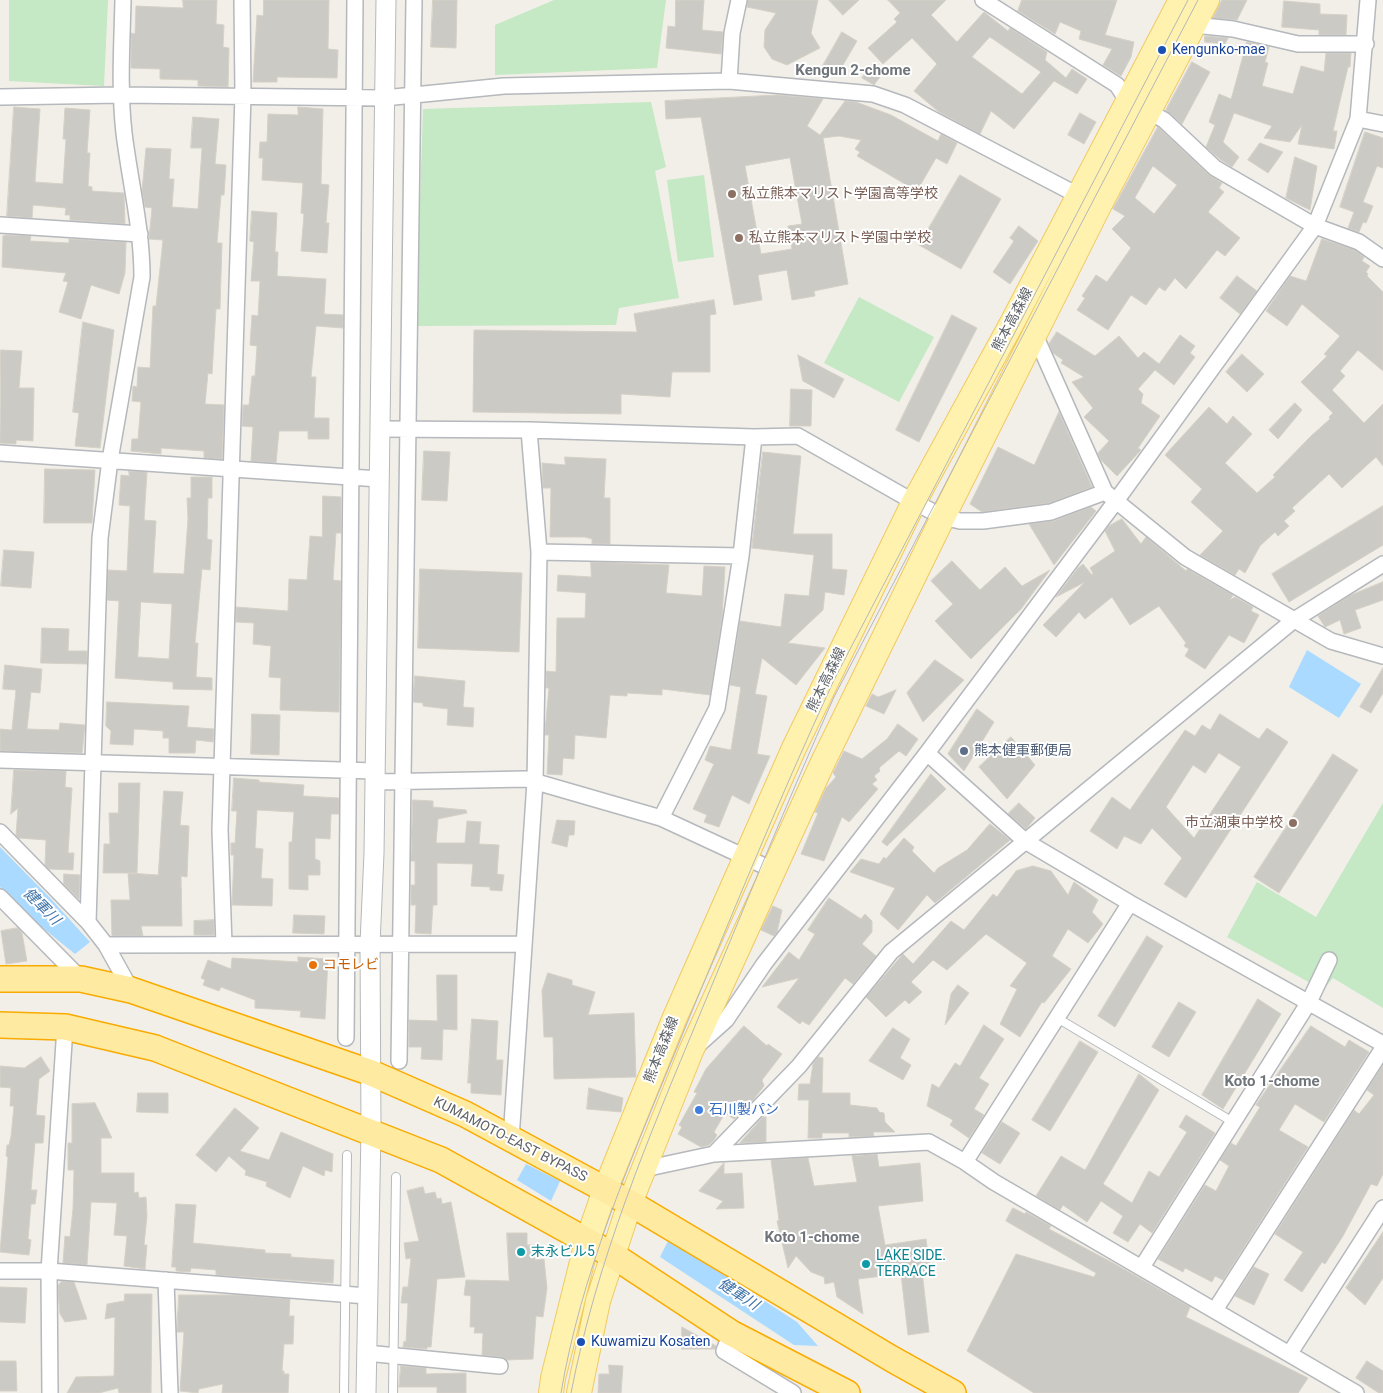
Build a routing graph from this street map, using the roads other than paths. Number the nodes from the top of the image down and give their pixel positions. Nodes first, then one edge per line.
1 (123, 0) edge
2 (242, 0) edge
3 (355, 0) edge
4 (386, 0) edge
5 (414, 0) edge
6 (739, 0) edge
7 (982, 0) edge
8 (1181, 0) edge
9 (1207, 0) edge
10 (1368, 0) edge
11 (1194, 25) junction
12 (1366, 44) junction
13 (729, 82) junction
14 (121, 95) junction
15 (243, 95) junction
16 (413, 95) junction
17 (0, 97) edge
18 (354, 97) junction
19 (384, 98) junction
20 (1127, 100) junction
21 (1150, 112) junction
22 (1358, 119) junction
23 (1383, 124) edge
24 (1078, 195) junction
25 (1100, 206) junction
26 (0, 225) edge
27 (1315, 226) junction
28 (140, 234) junction
29 (1383, 260) edge
30 (1035, 336) junction
31 (380, 429) junction
32 (408, 429) junction
33 (529, 430) junction
34 (754, 437) junction
35 (0, 453) edge
36 (110, 460) junction
37 (230, 469) junction
38 (352, 477) junction
39 (379, 479) junction
40 (1111, 496) junction
41 (914, 502) junction
42 (943, 517) junction
43 (539, 552) junction
44 (741, 556) junction
45 (1383, 564) edge
46 (1294, 620) junction
47 (1383, 656) edge
48 (927, 753) junction
49 (0, 760) edge
50 (94, 763) junction
51 (222, 767) junction
52 (348, 769) junction
53 (375, 777) junction
54 (404, 782) junction
55 (535, 782) junction
56 (661, 818) junction
57 (0, 832) edge
58 (1025, 841) junction
59 (744, 857) junction
60 (773, 870) junction
61 (0, 897) edge
62 (1130, 903) junction
63 (88, 922) junction
64 (370, 944) junction
65 (401, 944) junction
66 (524, 944) junction
67 (106, 945) junction
68 (224, 945) junction
69 (346, 945) junction
70 (1329, 960) dead end
71 (0, 979) edge
72 (81, 979) junction
73 (131, 990) junction
74 (1309, 1002) junction
75 (1056, 1018) junction
76 (0, 1025) edge
77 (65, 1027) junction
78 (346, 1038) dead end
79 (1383, 1044) edge
80 (1383, 1048) edge
81 (691, 1051) junction
82 (399, 1062) dead end
83 (370, 1072) junction
84 (1233, 1122) junction
85 (371, 1131) junction
86 (511, 1139) junction
87 (714, 1154) junction
88 (347, 1155) dead end
89 (965, 1162) junction
90 (644, 1169) junction
91 (396, 1177) dead end
92 (605, 1190) junction
93 (630, 1203) junction
94 (1383, 1208) edge
95 (587, 1242) junction
96 (614, 1256) junction
97 (1142, 1267) junction
98 (49, 1271) junction
99 (0, 1272) edge
100 (166, 1280) junction
101 (345, 1294) junction
102 (367, 1296) junction
103 (1215, 1310) junction
104 (731, 1333) junction
105 (366, 1353) junction
106 (1290, 1353) junction
107 (393, 1355) junction
108 (500, 1366) dead end
109 (50, 1393) edge
110 (170, 1393) edge
111 (344, 1393) edge
112 (366, 1393) edge
113 (393, 1393) edge
114 (551, 1393) edge
115 (579, 1393) edge
116 (793, 1393) edge
117 (847, 1393) edge
118 (953, 1393) edge
119 (1356, 1393) edge

1 - 14 street
2 - 15 street
3 - 18 street
4 - 19 street
5 - 16 street
6 - 13 street
7 - 20 street
8 - 20 main road, 熊本高森線
9 - 11 main road, 熊本高森線
10 - 12 street
11 - 12 street
11 - 21 main road, 熊本高森線
12 - 22 street
13 - 16 street
13 - 24 street
14 - 15 street
14 - 17 street
14 - 28 street
15 - 18 street
15 - 37 street
16 - 19 street
16 - 32 street
18 - 19 street
18 - 38 street
19 - 31 street
20 - 21 street
20 - 24 main road, 熊本高森線
21 - 25 main road, 熊本高森線
21 - 27 street
22 - 23 street
22 - 27 street
24 - 25 street
24 - 41 main road, 熊本高森線
25 - 30 main road, 熊本高森線
26 - 28 street
27 - 29 street
27 - 40 street
28 - 36 street
30 - 40 street
30 - 42 main road, 熊本高森線
31 - 32 street
31 - 39 street
32 - 33 street
32 - 54 street
33 - 34 street
33 - 43 street
34 - 41 street
34 - 44 street
35 - 36 street
36 - 37 street
36 - 50 street
37 - 38 street
37 - 51 street
38 - 39 street
38 - 52 street
39 - 53 street
40 - 42 street
40 - 46 street
40 - 48 street
41 - 42 street
41 - 59 main road, 熊本高森線
42 - 60 main road, 熊本高森線
43 - 44 street
43 - 55 street
44 - 56 street
45 - 46 street
46 - 47 street
46 - 58 street
48 - 58 street
48 - 81 street
49 - 50 street
50 - 51 street
50 - 63 street
51 - 52 street
51 - 68 street
52 - 53 street
52 - 69 street
53 - 54 street
53 - 64 street
54 - 55 street
54 - 65 street
55 - 56 street
55 - 66 street
56 - 59 street
57 - 63 street
58 - 62 street
58 - 87 street
59 - 60 street
59 - 92 main road, 熊本高森線
60 - 81 main road, 熊本高森線
61 - 72 street
62 - 74 street
62 - 75 street
63 - 67 street
64 - 65 street
64 - 69 street
64 - 83 street
65 - 66 street
65 - 82 street
66 - 86 street
67 - 68 street
67 - 73 street
68 - 69 street
69 - 78 street
70 - 74 street
71 - 72 highway, KUMAMOTO-EAST BYPASS
72 - 73 highway, KUMAMOTO-EAST BYPASS
73 - 83 highway, KUMAMOTO-EAST BYPASS
74 - 79 street
74 - 84 street
75 - 84 lane
75 - 89 street
76 - 77 highway
77 - 85 highway
77 - 98 street
80 - 103 street
81 - 90 main road, 熊本高森線
83 - 85 street
83 - 86 highway, KUMAMOTO-EAST BYPASS
84 - 97 street
85 - 95 highway
85 - 102 street
86 - 92 highway, KUMAMOTO-EAST BYPASS
87 - 89 street
87 - 90 street
88 - 101 lane
89 - 97 street
90 - 93 main road, 熊本高森線
91 - 107 lane
92 - 93 highway, KUMAMOTO-EAST BYPASS
92 - 95 main road, 熊本高森線
93 - 96 main road, 熊本高森線
93 - 118 highway, KUMAMOTO-EAST BYPASS
94 - 106 street
95 - 96 highway
95 - 114 main road, 熊本高森線
96 - 104 highway
96 - 115 main road, 熊本高森線
97 - 103 street
98 - 99 street
98 - 100 street
98 - 109 street
100 - 101 street
100 - 110 street
101 - 102 street
101 - 111 lane
102 - 105 street
103 - 106 street
104 - 116 street
104 - 117 highway
105 - 107 street
105 - 112 street
106 - 119 street
107 - 108 street
107 - 113 lane

